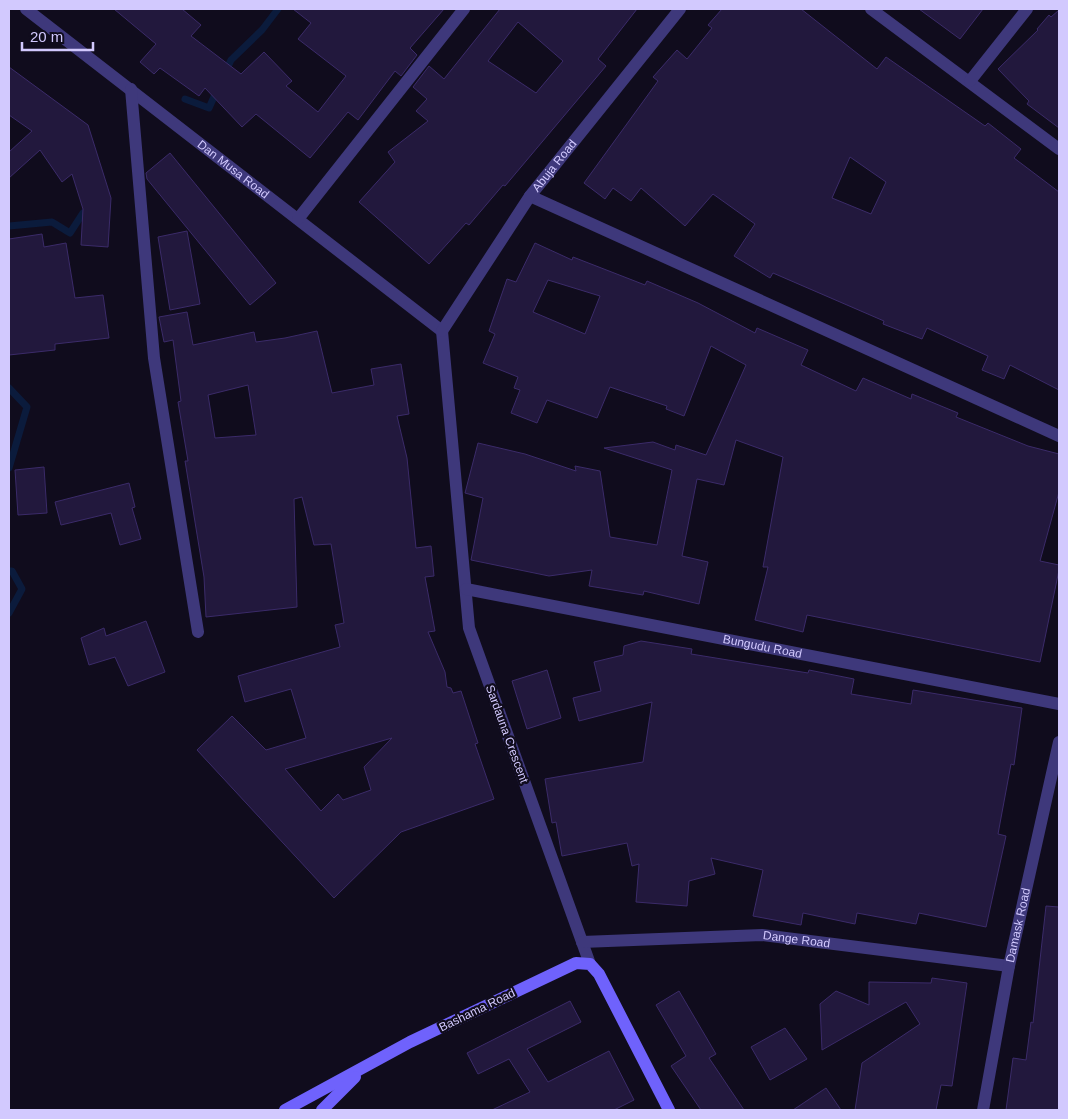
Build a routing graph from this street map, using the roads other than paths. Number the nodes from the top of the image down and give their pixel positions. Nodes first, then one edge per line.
1 (26, 9) edge
2 (464, 9) edge
3 (680, 9) edge
4 (871, 9) edge
5 (1027, 9) edge
6 (970, 81) junction
7 (130, 89) junction
8 (1059, 148) edge
9 (530, 196) junction
10 (298, 219) junction
11 (442, 331) junction
12 (1059, 436) edge
13 (466, 589) junction
14 (198, 632) dead end
15 (1059, 704) edge
16 (1059, 742) edge
17 (582, 942) junction
18 (590, 964) junction
19 (1009, 966) junction
20 (366, 1066) junction
21 (285, 1110) edge
22 (322, 1110) edge
23 (669, 1110) edge
24 (983, 1110) edge

1 - 7 street, Dan Musa Road
2 - 10 street
3 - 9 street, Abuja Road
4 - 6 street
5 - 6 street
6 - 8 street
7 - 10 street, Dan Musa Road
7 - 14 street
9 - 11 street, Abuja Road
9 - 12 street
10 - 11 street, Dan Musa Road
11 - 13 street, Sardauna Crescent
13 - 15 street, Bungudu Road
13 - 17 street, Sardauna Crescent
16 - 19 street, Damask Road
17 - 18 street, Sardauna Crescent
17 - 19 street, Dange Road
18 - 20 street, Bashama Road
18 - 23 street, Sardauna Crescent
19 - 24 street, Damask Road
20 - 21 street, Bashama Road
20 - 22 street, Bashama Road

